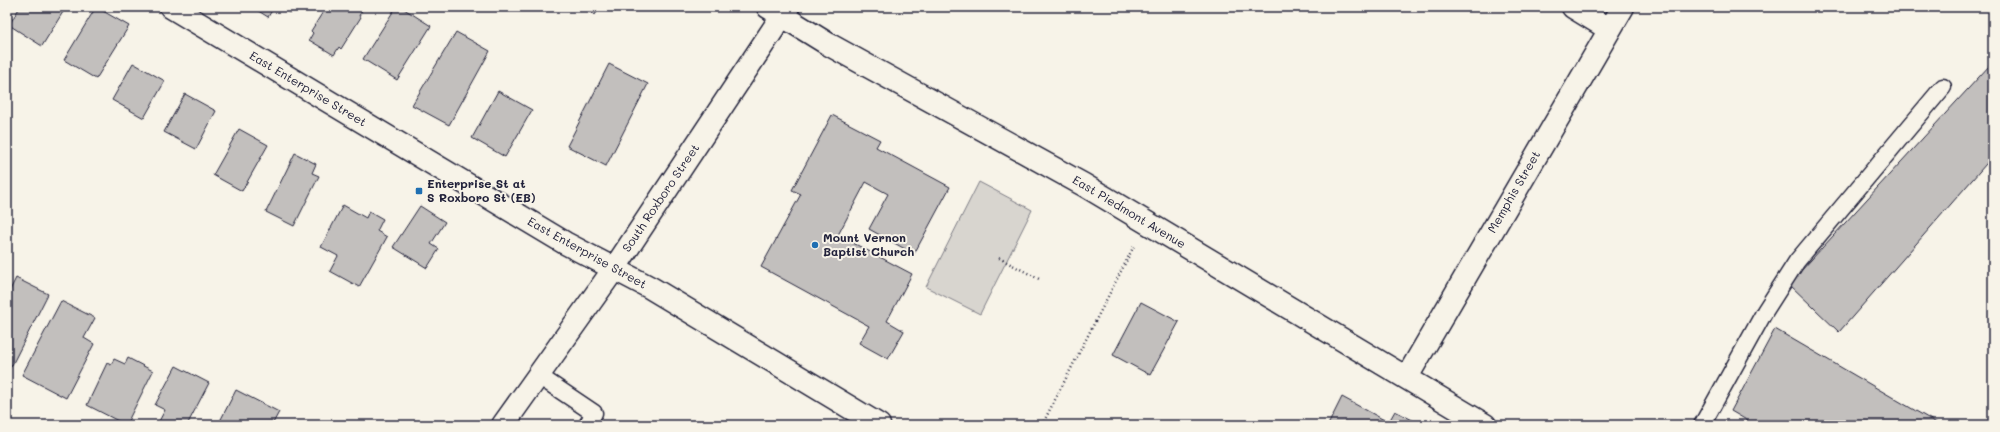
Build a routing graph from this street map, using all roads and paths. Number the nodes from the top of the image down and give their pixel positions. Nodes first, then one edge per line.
1 (171, 7) edge
2 (1573, 7) edge
3 (1623, 7) edge
4 (779, 10) edge
5 (1609, 29) junction
6 (1943, 87) dead end
7 (1134, 246) dead end
8 (999, 258) dead end
9 (614, 269) junction
10 (1039, 279) dead end
11 (539, 376) junction
12 (1407, 377) junction
13 (503, 425) edge
14 (587, 425) edge
15 (879, 425) edge
16 (1042, 425) edge
17 (1485, 425) edge
18 (1702, 425) edge

1 - 9 street, East Enterprise Street
2 - 5 street
3 - 5 street, Memphis Street
4 - 9 street, South Roxboro Street
4 - 12 street, East Piedmont Avenue
5 - 12 street, Memphis Street
6 - 18 lane
7 - 16 path
8 - 10 path
9 - 11 street, South Roxboro Street
9 - 15 street, East Enterprise Street
11 - 13 street, South Roxboro Street
11 - 14 lane
12 - 17 street, East Piedmont Avenue

